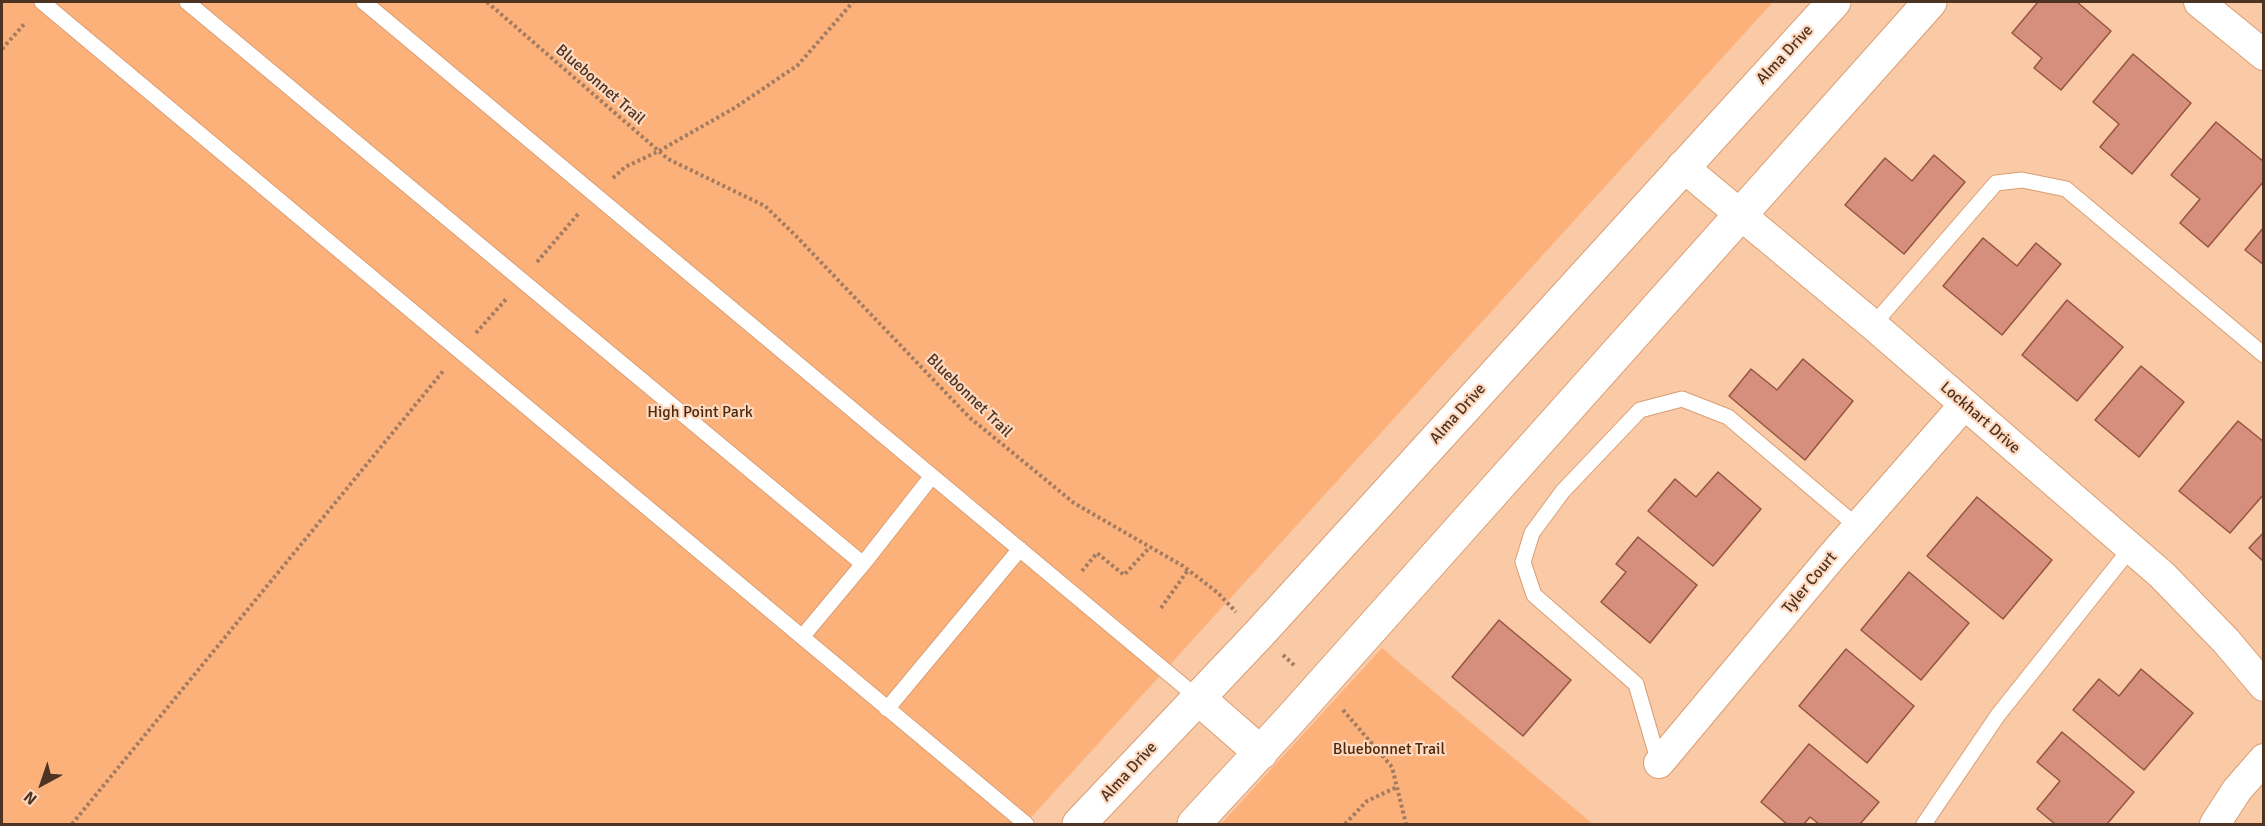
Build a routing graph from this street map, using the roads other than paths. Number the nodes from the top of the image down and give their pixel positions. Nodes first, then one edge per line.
1 (42, 2) edge
2 (187, 2) edge
3 (364, 2) edge
4 (1834, 2) edge
5 (1930, 2) edge
6 (2199, 2) edge
7 (2264, 55) edge
8 (1682, 166) junction
9 (1741, 215) junction
10 (1873, 325) junction
11 (2264, 355) edge
12 (1964, 405) junction
13 (932, 476) junction
14 (1858, 527) junction
15 (2131, 548) junction
16 (1020, 549) junction
17 (863, 564) junction
18 (802, 637) junction
19 (2264, 686) edge
20 (1198, 698) junction
21 (887, 709) junction
22 (1261, 753) junction
23 (2264, 759) edge
24 (1659, 763) joint
25 (1026, 825) edge
26 (1079, 825) edge
27 (1194, 825) edge
28 (1924, 825) edge
29 (2215, 825) edge

1 - 18 lane
2 - 17 lane
3 - 13 lane
4 - 8 main road, Alma Drive
5 - 9 main road
6 - 7 street
8 - 9 street, Lockhart Drive
8 - 20 main road, Alma Drive
9 - 10 street, Lockhart Drive
9 - 22 main road
10 - 11 lane
10 - 12 street, Lockhart Drive
12 - 14 street, Tyler Court
12 - 15 street, Lockhart Drive
13 - 16 lane
13 - 17 lane
14 - 24 street, Tyler Court
14 - 24 lane
15 - 19 street, Lockhart Drive
15 - 28 lane
16 - 20 lane
16 - 21 lane
17 - 18 lane
18 - 21 lane
20 - 22 main road
20 - 26 main road, Alma Drive
21 - 25 lane
22 - 27 main road
23 - 29 street

